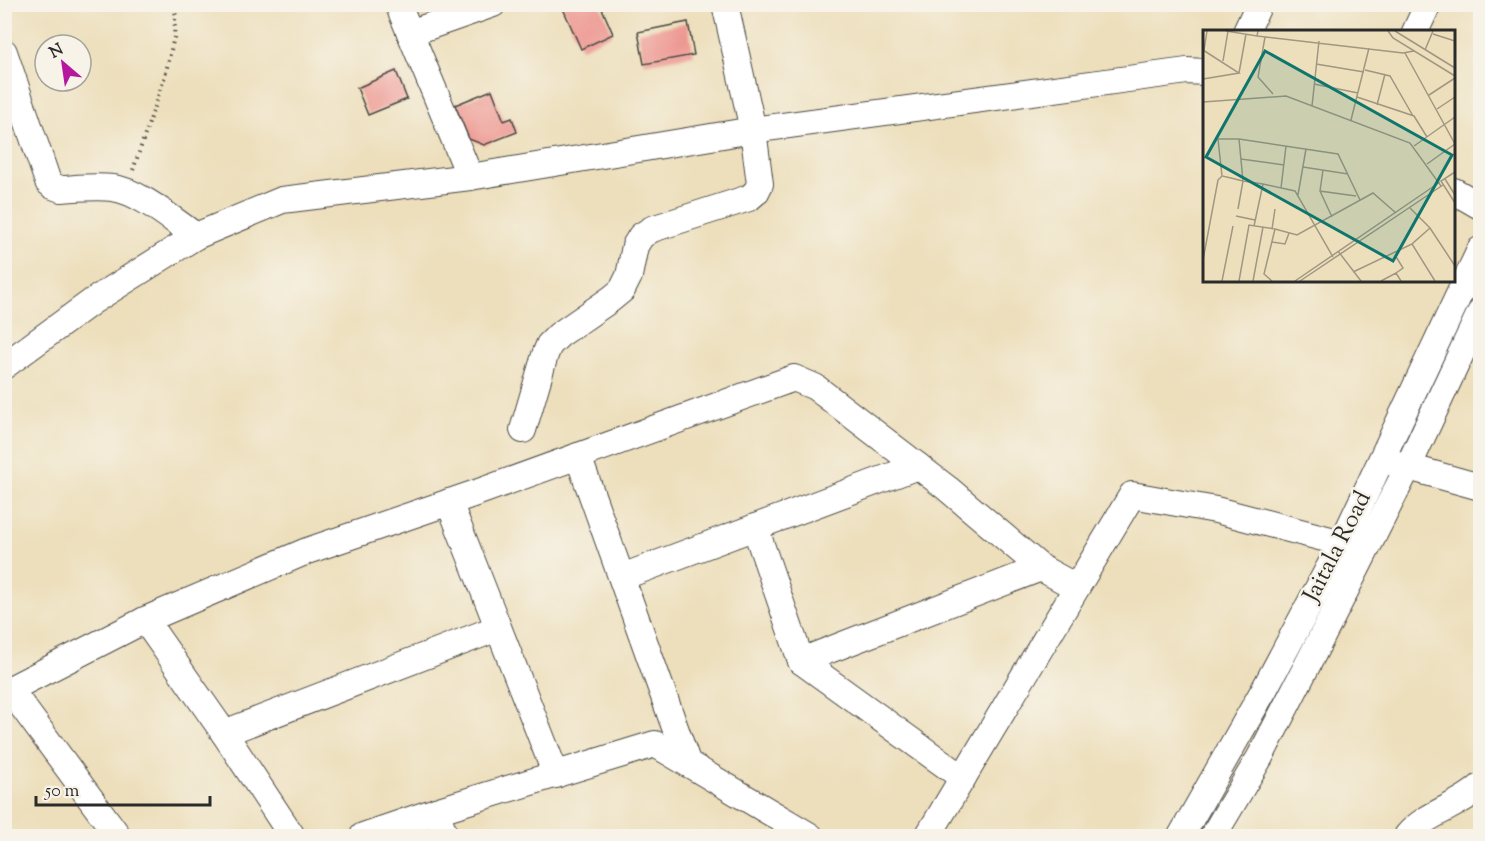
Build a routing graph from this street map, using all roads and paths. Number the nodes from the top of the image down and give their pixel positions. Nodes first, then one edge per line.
1 (176, 4) edge
2 (398, 4) edge
3 (493, 4) edge
4 (725, 4) edge
5 (1259, 4) edge
6 (1428, 4) edge
7 (1247, 30) edge
8 (1416, 30) edge
9 (410, 33) junction
10 (4, 52) edge
11 (1203, 72) edge
12 (753, 130) junction
13 (470, 177) junction
14 (126, 191) junction
15 (1455, 192) edge
16 (1480, 206) edge
17 (196, 236) junction
18 (1480, 250) edge
19 (1480, 313) edge
20 (4, 366) edge
21 (523, 430) dead end
22 (578, 456) junction
23 (1382, 459) junction
24 (918, 466) junction
25 (1408, 467) junction
26 (1480, 487) edge
27 (449, 502) junction
28 (755, 527) junction
29 (1342, 543) junction
30 (1041, 568) junction
31 (622, 577) junction
32 (1076, 587) junction
33 (145, 620) junction
34 (498, 628) junction
35 (801, 661) junction
36 (224, 733) junction
37 (688, 764) junction
38 (556, 775) junction
39 (963, 778) junction
40 (1477, 794) edge
41 (436, 811) junction
42 (118, 837) edge
43 (292, 837) edge
44 (363, 837) edge
45 (444, 837) edge
46 (810, 837) edge
47 (928, 837) edge
48 (1181, 837) edge
49 (1213, 837) edge
50 (1407, 837) edge

1 - 14 path
2 - 9 street
3 - 9 street
4 - 12 street
5 - 7 street
6 - 8 street
9 - 13 street
10 - 14 street
11 - 12 street
12 - 13 street
12 - 21 street
13 - 17 street
14 - 17 street
15 - 16 street
17 - 20 street
18 - 23 street, Jaitala Road
19 - 25 street, Jaitala Road
22 - 24 street
22 - 27 street
22 - 31 street
23 - 25 street
23 - 29 street, Jaitala Road
24 - 28 street
24 - 30 street
25 - 26 street
25 - 49 street, Jaitala Road
27 - 33 street
27 - 34 street
28 - 31 street
28 - 35 street
29 - 32 street
29 - 48 street, Jaitala Road
30 - 32 street
30 - 35 street
31 - 37 street
32 - 39 street
33 - 36 street
33 - 42 street
34 - 36 street
34 - 38 street
35 - 39 street
36 - 43 street
37 - 38 street
37 - 46 street
38 - 41 street
39 - 47 street
40 - 50 street
41 - 44 street
41 - 45 street

